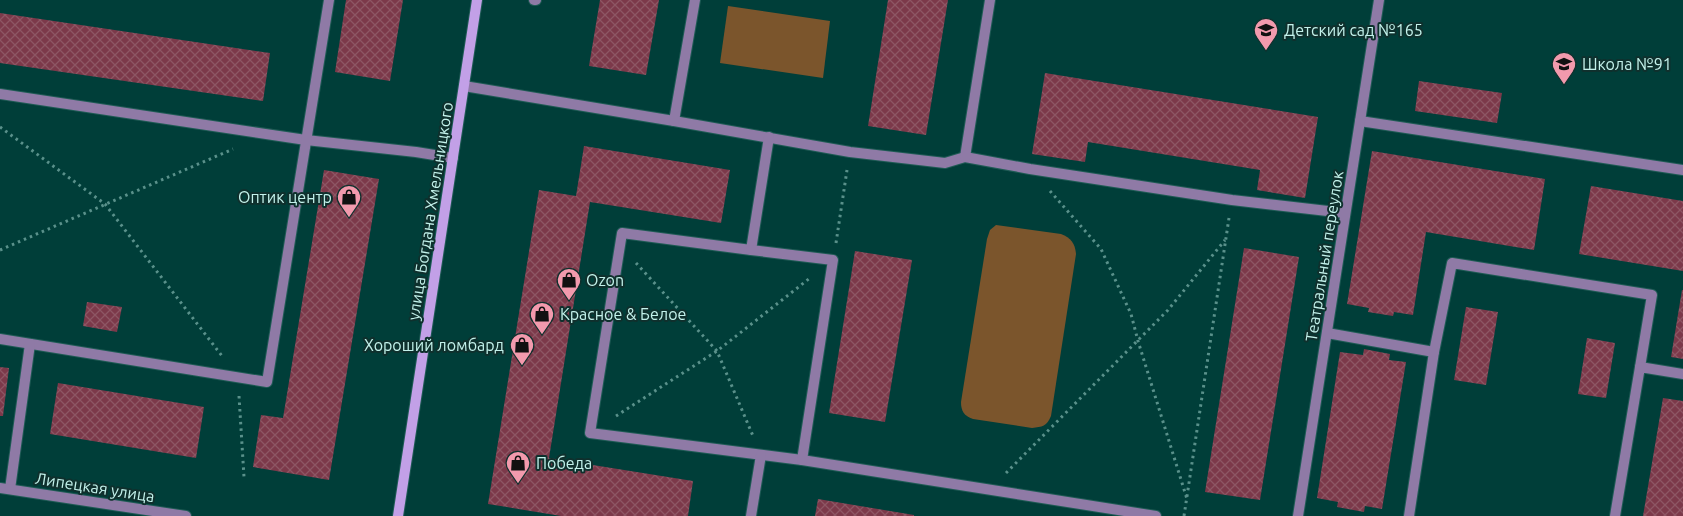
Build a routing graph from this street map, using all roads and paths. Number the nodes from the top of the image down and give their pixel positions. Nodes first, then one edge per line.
1 (329, 0) edge
2 (477, 0) edge
3 (695, 0) edge
4 (990, 0) edge
5 (1379, 0) edge
6 (464, 86) junction
7 (0, 94) edge
8 (674, 120) junction
9 (1360, 122) junction
10 (0, 127) edge
11 (267, 134) junction
12 (769, 137) junction
13 (306, 140) junction
14 (850, 152) junction
15 (965, 157) junction
16 (453, 158) junction
17 (1030, 169) junction
18 (1683, 170) edge
19 (1232, 200) junction
20 (105, 204) junction
21 (1345, 213) junction
22 (1225, 240) junction
23 (620, 246) junction
24 (0, 250) edge
25 (751, 250) junction
26 (833, 260) junction
27 (1327, 333) junction
28 (0, 339) edge
29 (1138, 341) junction
30 (30, 344) junction
31 (717, 351) junction
32 (1434, 352) junction
33 (1640, 367) junction
34 (1683, 374) edge
35 (238, 378) junction
36 (590, 433) junction
37 (761, 455) junction
38 (802, 460) junction
39 (244, 477) dead end
40 (5, 489) edge
41 (989, 490) junction
42 (1187, 499) junction
43 (161, 514) edge
44 (186, 516) edge
45 (398, 516) edge
46 (751, 516) edge
47 (1156, 516) edge
48 (1184, 516) edge
49 (1298, 516) edge
50 (1409, 516) edge
51 (1616, 516) edge

1 - 13 street
2 - 6 main road, улица Богдана Хмельницкого
3 - 8 street
4 - 15 street
5 - 9 street, Театральный переулок
6 - 8 street
6 - 16 main road, улица Богдана Хмельницкого
7 - 11 street
8 - 12 street
9 - 18 street
9 - 21 street, Театральный переулок
10 - 20 path
11 - 13 street
11 - 20 path
12 - 14 street
12 - 25 street
13 - 16 street
13 - 35 street
14 - 15 street
14 - 26 path
15 - 17 street
16 - 45 main road, улица Богдана Хмельницкого
17 - 19 street
17 - 29 path
19 - 21 street
19 - 22 path
20 - 24 path
20 - 35 path
21 - 27 street, Театральный переулок
22 - 29 path
22 - 42 path
23 - 25 street
23 - 31 path
23 - 36 street
25 - 26 street
26 - 31 path
26 - 38 street
27 - 32 street
27 - 49 street, Театральный переулок
28 - 30 street
29 - 41 path
29 - 42 path
30 - 35 street
30 - 40 street
31 - 36 path
31 - 37 path
32 - 33 street
32 - 50 street
33 - 34 street
33 - 51 street
35 - 39 path
36 - 37 street
37 - 38 street
37 - 46 street
38 - 41 street
40 - 43 street, Липецкая улица
41 - 47 street
42 - 48 path
43 - 44 street, Липецкая улица

